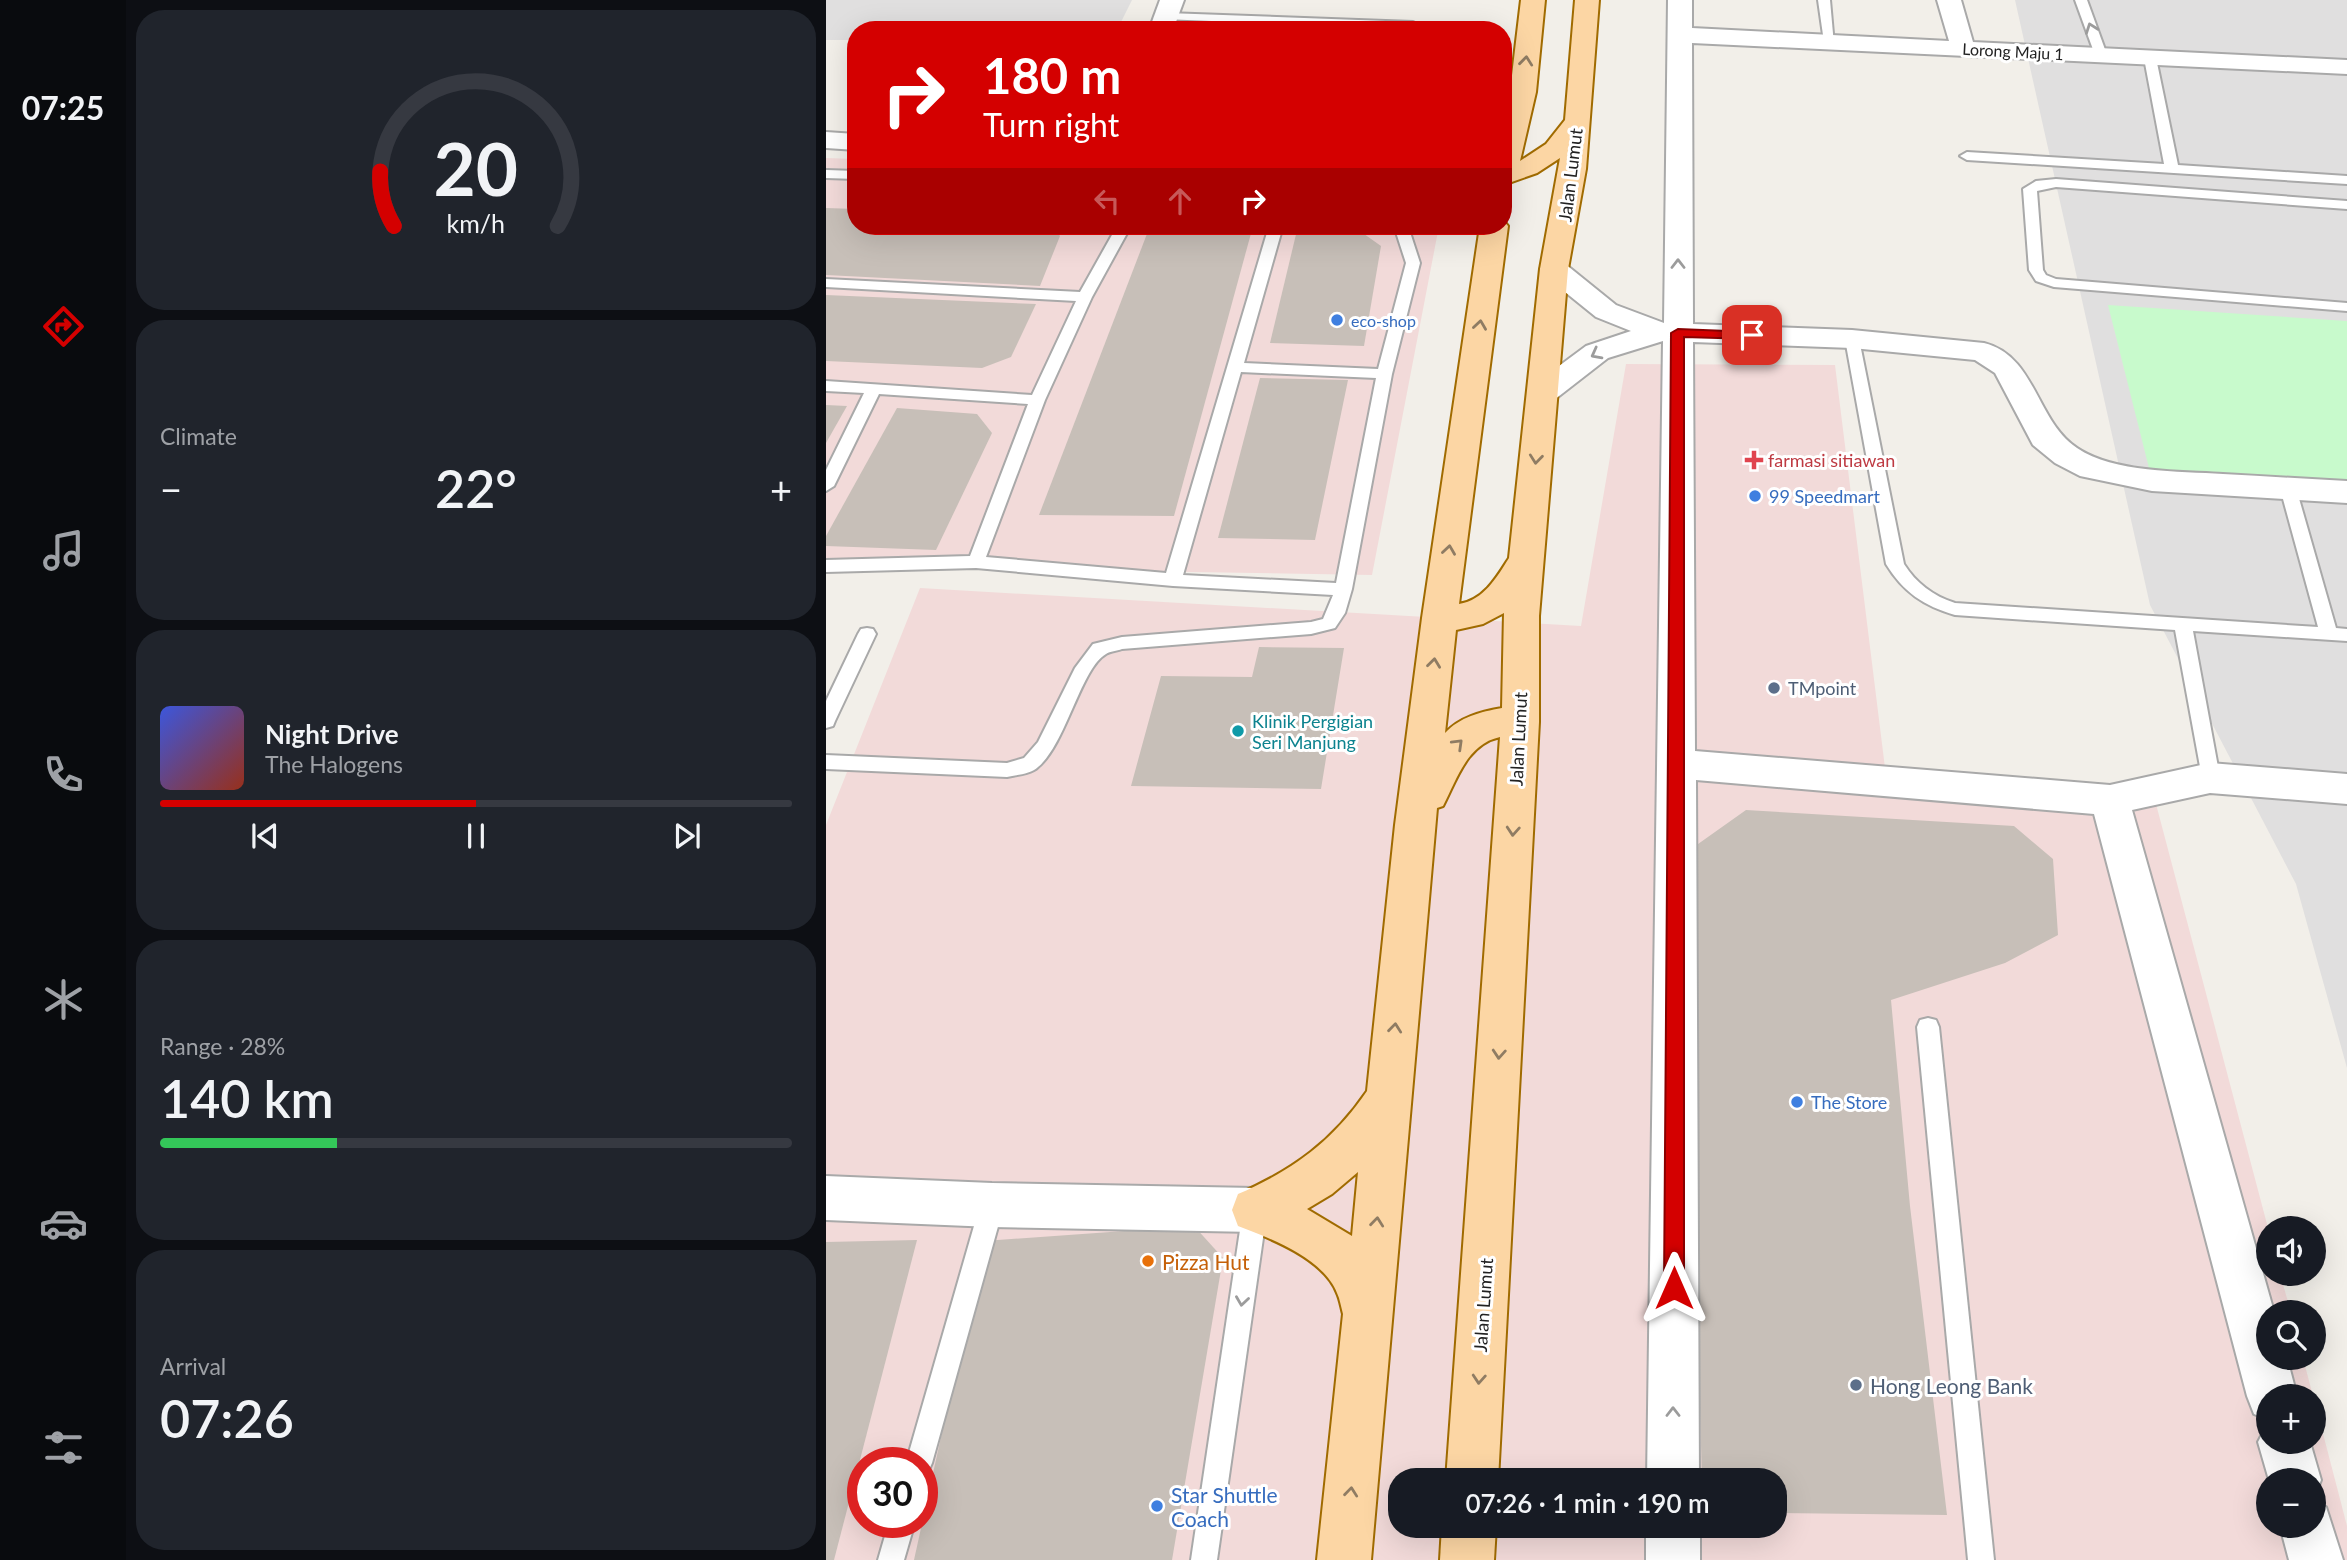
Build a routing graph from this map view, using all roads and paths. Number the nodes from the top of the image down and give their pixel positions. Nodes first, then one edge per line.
1 (1533, 0) edge
2 (1587, 0) edge
3 (1680, 0) edge
4 (1824, 0) edge
5 (1949, 0) edge
6 (2081, 0) edge
7 (1167, 16) edge
8 (1227, 21) edge
9 (1679, 34) junction
10 (1830, 42) junction
11 (1963, 49) junction
12 (2101, 55) junction
13 (2150, 58) junction
14 (2347, 67) edge
15 (1523, 92) junction
16 (1512, 105) edge
17 (1577, 121) junction
18 (1512, 138) edge
19 (826, 140) edge
20 (847, 141) edge
21 (1967, 156) dead end
22 (2172, 169) junction
23 (826, 174) edge
24 (1512, 174) edge
25 (847, 175) edge
26 (2347, 180) edge
27 (1512, 182) edge
28 (2347, 205) edge
29 (1119, 235) edge
30 (1274, 235) edge
31 (1404, 235) edge
32 (1489, 235) edge
33 (1563, 238) junction
34 (1554, 268) junction
35 (826, 283) edge
36 (1085, 297) junction
37 (2347, 307) edge
38 (1668, 332) junction
39 (1852, 339) junction
40 (1237, 367) junction
41 (1384, 374) junction
42 (826, 386) edge
43 (874, 389) junction
44 (1543, 393) junction
45 (1037, 400) junction
46 (826, 486) edge
47 (2287, 488) junction
48 (2347, 492) edge
49 (1529, 525) junction
50 (976, 562) junction
51 (826, 566) edge
52 (1173, 580) junction
53 (1343, 589) junction
54 (1440, 618) junction
55 (2183, 624) junction
56 (867, 634) dead end
57 (2329, 634) junction
58 (2347, 635) edge
59 (826, 720) edge
60 (1520, 722) junction
61 (826, 762) edge
62 (1675, 764) junction
63 (2210, 778) junction
64 (2347, 789) edge
65 (2109, 800) junction
66 (1415, 825) junction
67 (1928, 1027) dead end
68 (1388, 1096) junction
69 (826, 1198) edge
70 (992, 1205) junction
71 (1255, 1210) junction
72 (1368, 1314) junction
73 (2269, 1384) edge
74 (924, 1447) edge
75 (1473, 1468) edge
76 (1673, 1468) edge
77 (897, 1538) edge
78 (1468, 1538) edge
79 (1673, 1538) edge
80 (891, 1560) edge
81 (1204, 1560) edge
82 (1344, 1560) edge
83 (1467, 1560) edge
84 (1673, 1560) edge
85 (1981, 1560) edge

15 -> 1 main road
2 - 17 main road, Jalan Lumut
3 - 9 street
4 - 10 lane
5 - 11 street
12 -> 6 lane
7 - 8 lane
9 - 10 street, Lorong Maju 1
38 -> 9 street
10 - 11 street, Lorong Maju 1
11 - 12 street, Lorong Maju 1
12 - 13 street, Lorong Maju 1
13 - 14 street, Lorong Maju 1
13 - 22 lane
15 - 16 main road
15 - 18 main road
17 - 24 main road
17 - 33 main road, Jalan Lumut
19 - 20 street
21 - 22 lane
22 - 26 lane
23 - 25 lane
27 - 33 main road
28 - 37 lane
29 - 36 lane
30 - 40 lane
31 - 41 lane
54 -> 32 main road
33 - 34 main road, Jalan Lumut
34 - 38 street
34 - 44 main road, Jalan Lumut
35 - 36 lane
36 - 45 lane
38 - 39 street
38 -> 44 street
38 - 62 street
39 - 47 street
39 - 55 lane
40 - 41 lane
40 - 52 lane
41 - 53 lane
42 - 43 lane
43 - 45 lane
43 - 46 lane
44 -> 49 main road, Jalan Lumut
45 - 50 lane
47 - 48 street
47 - 57 lane
49 - 54 main road
49 - 60 main road, Jalan Lumut
50 - 51 lane
50 - 52 lane
52 - 53 lane
53 - 61 lane
66 -> 54 main road
55 - 57 lane
55 - 63 lane
56 - 59 lane
57 - 58 lane
66 -> 60 main road
60 -> 75 main road, Jalan Lumut
62 - 65 street
76 -> 62 street
63 - 64 street
63 - 65 street
65 - 73 street
68 -> 66 main road
67 - 85 lane
68 - 71 main road
72 -> 68 main road
69 - 70 street
70 - 71 street
70 - 74 lane
71 - 72 main road
71 -> 81 lane
82 -> 72 main road
77 - 80 lane
78 - 83 main road
79 - 84 street

